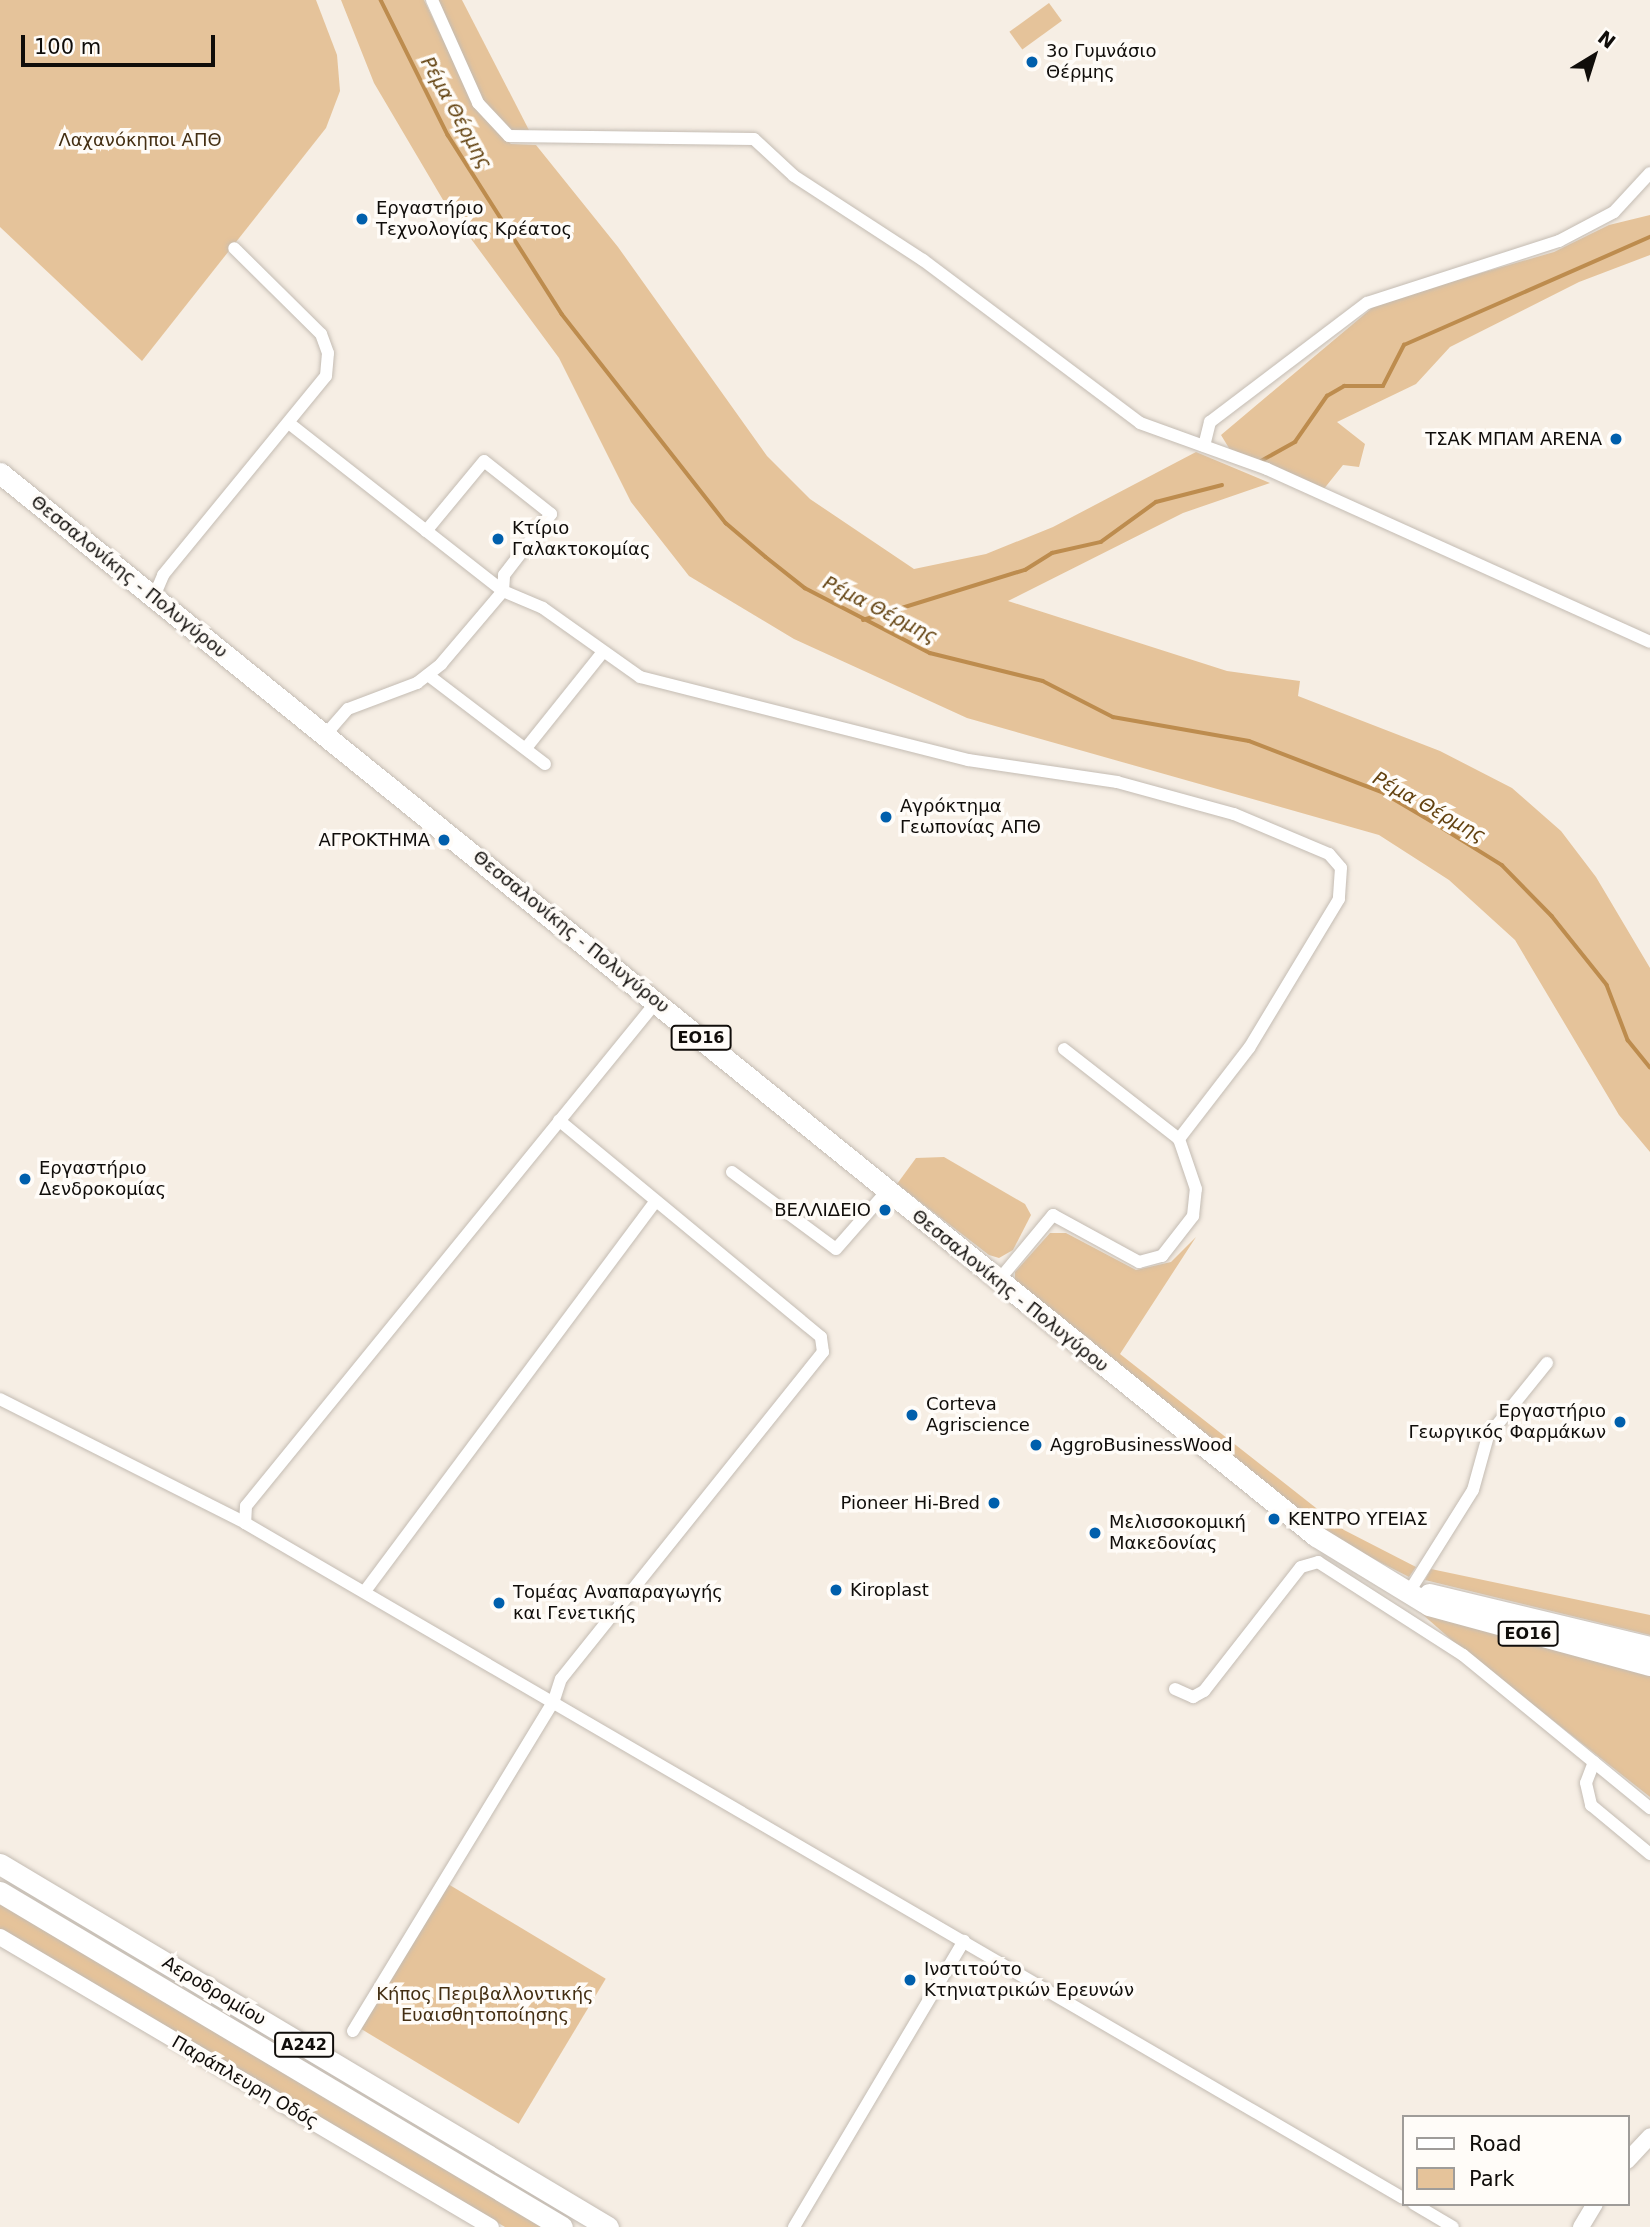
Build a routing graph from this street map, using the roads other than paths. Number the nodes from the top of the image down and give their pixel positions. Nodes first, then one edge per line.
1 (432, 0) edge
2 (1650, 173) edge
3 (234, 248) dead end
4 (290, 424) junction
5 (1204, 446) junction
6 (0, 473) edge
7 (426, 531) junction
8 (503, 591) junction
9 (153, 598) junction
10 (1650, 642) edge
11 (603, 652) junction
12 (428, 675) junction
13 (326, 734) junction
14 (526, 748) junction
15 (545, 764) dead end
16 (657, 1002) junction
17 (1064, 1049) dead end
18 (559, 1120) junction
19 (1179, 1139) junction
20 (732, 1172) dead end
21 (887, 1191) junction
22 (655, 1202) junction
23 (998, 1282) junction
24 (1547, 1363) dead end
25 (0, 1399) edge
26 (245, 1523) junction
27 (365, 1591) junction
28 (1409, 1592) junction
29 (1650, 1647) edge
30 (1650, 1665) edge
31 (1175, 1689) dead end
32 (554, 1700) junction
33 (1594, 1762) junction
34 (1650, 1808) edge
35 (1650, 1854) edge
36 (0, 1864) edge
37 (0, 1892) edge
38 (0, 1937) edge
39 (964, 1941) junction
40 (353, 2031) dead end
41 (1650, 2136) edge
42 (1629, 2159) edge
43 (1402, 2197) edge
44 (1417, 2206) edge
45 (1594, 2206) edge
46 (491, 2227) edge
47 (562, 2227) edge
48 (608, 2227) edge
49 (794, 2227) edge
50 (1453, 2227) edge
51 (1581, 2227) edge

1 - 5 street
2 - 5 street
3 - 4 street
4 - 7 street
4 - 9 street
5 - 10 street
6 - 9 main road, Θεσσαλονίκης - Πολυγύρου / ΕΟ16
7 - 8 street
7 - 8 street
8 - 11 street
8 - 12 street
9 - 13 main road, Θεσσαλονίκης - Πολυγύρου / ΕΟ16
11 - 14 street
11 - 19 street
12 - 13 street
12 - 14 street
13 - 16 main road, Θεσσαλονίκης - Πολυγύρου / ΕΟ16
14 - 15 street
16 - 18 street
16 - 21 main road, Θεσσαλονίκης - Πολυγύρου / ΕΟ16
17 - 19 street
18 - 22 street
18 - 26 street
19 - 23 street
20 - 21 street
21 - 23 main road, Θεσσαλονίκης - Πολυγύρου / ΕΟ16
22 - 27 street
22 - 32 street
23 - 28 main road, Θεσσαλονίκης - Πολυγύρου / ΕΟ16
24 - 28 street
25 - 26 street
26 - 27 street
27 - 32 street
28 - 29 main road, Θεσσαλονίκης - Πολυγύρου / ΕΟ16
28 - 30 main road, Θεσσαλονίκης - Πολυγύρου / ΕΟ16
31 - 33 street
32 - 39 street
32 - 40 street
33 - 34 street
33 - 35 street
36 - 48 main road, Αεροδρομίου / Α242
37 - 47 main road, Αεροδρομίου / Α242
38 - 46 street, Παράπλευρη Οδός
39 - 43 street
39 - 49 street
41 - 42 street
44 - 50 street
45 - 51 street

